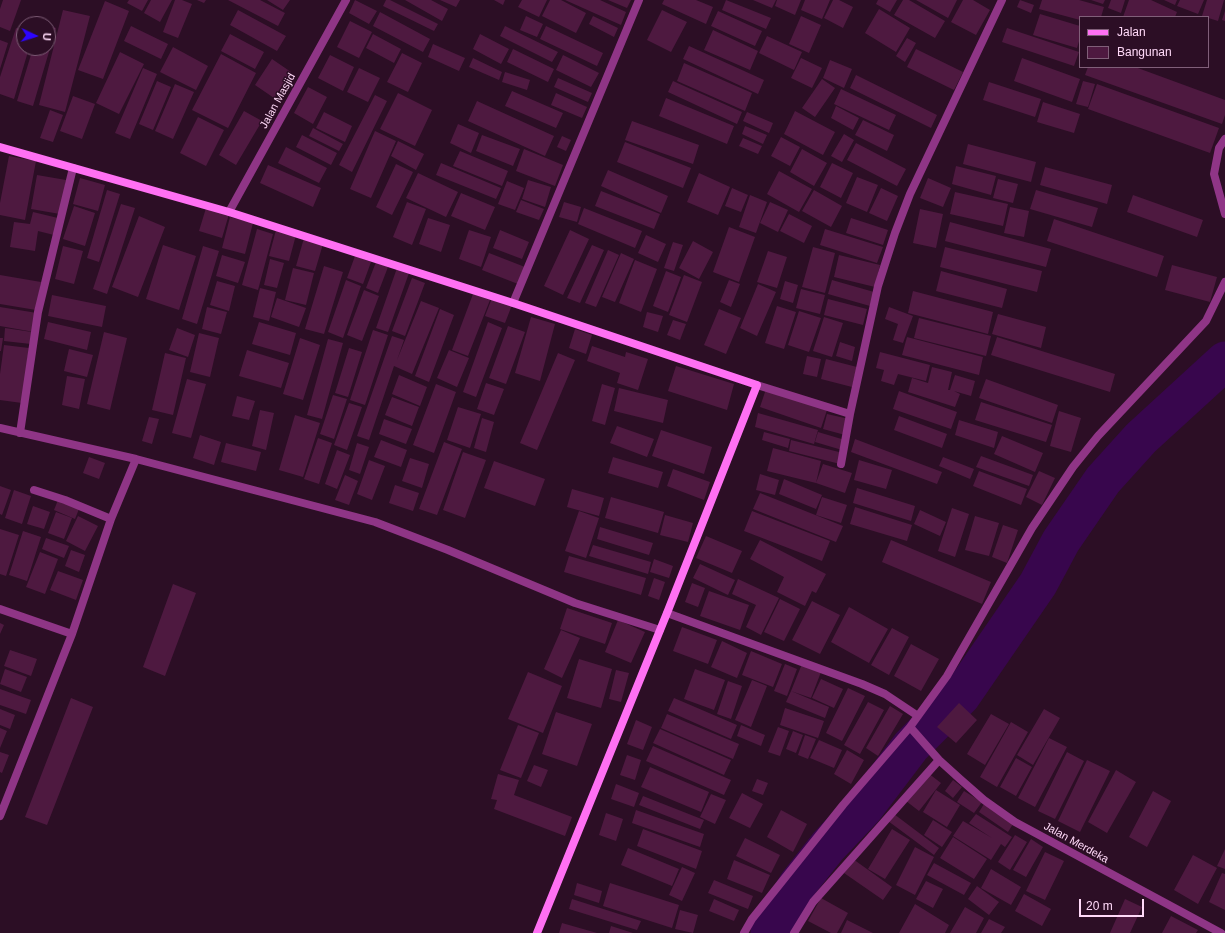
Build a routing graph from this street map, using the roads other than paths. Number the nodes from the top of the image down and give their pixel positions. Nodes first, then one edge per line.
1 (346, 0) edge
2 (639, 0) edge
3 (1002, 0) edge
4 (1225, 139) edge
5 (0, 147) edge
6 (73, 168) junction
7 (229, 212) junction
8 (1225, 214) edge
9 (1225, 282) edge
10 (513, 303) junction
11 (757, 385) junction
12 (850, 414) junction
13 (0, 428) edge
14 (20, 433) junction
15 (136, 458) junction
16 (841, 464) dead end
17 (34, 490) dead end
18 (111, 519) junction
19 (0, 609) edge
20 (667, 613) junction
21 (660, 630) junction
22 (72, 634) junction
23 (918, 716) junction
24 (913, 730) junction
25 (936, 757) junction
26 (0, 816) edge
27 (536, 933) edge
28 (744, 933) edge
29 (794, 933) edge
30 (1221, 933) edge

1 - 7 street, Jalan Masjid
2 - 10 street
3 - 12 street
4 - 8 street
5 - 6 street
6 - 7 street
6 - 14 street
7 - 10 street
9 - 23 street
10 - 11 street
11 - 12 street
11 - 20 street
12 - 16 street
13 - 14 street
14 - 15 street
15 - 18 street
15 - 21 street
17 - 18 street
18 - 22 street
19 - 22 street
20 - 21 street
20 - 23 street
21 - 27 street
22 - 26 street
23 - 24 street
24 - 25 street, Jalan Merdeka
24 - 28 street
25 - 29 street
25 - 30 street, Jalan Merdeka

